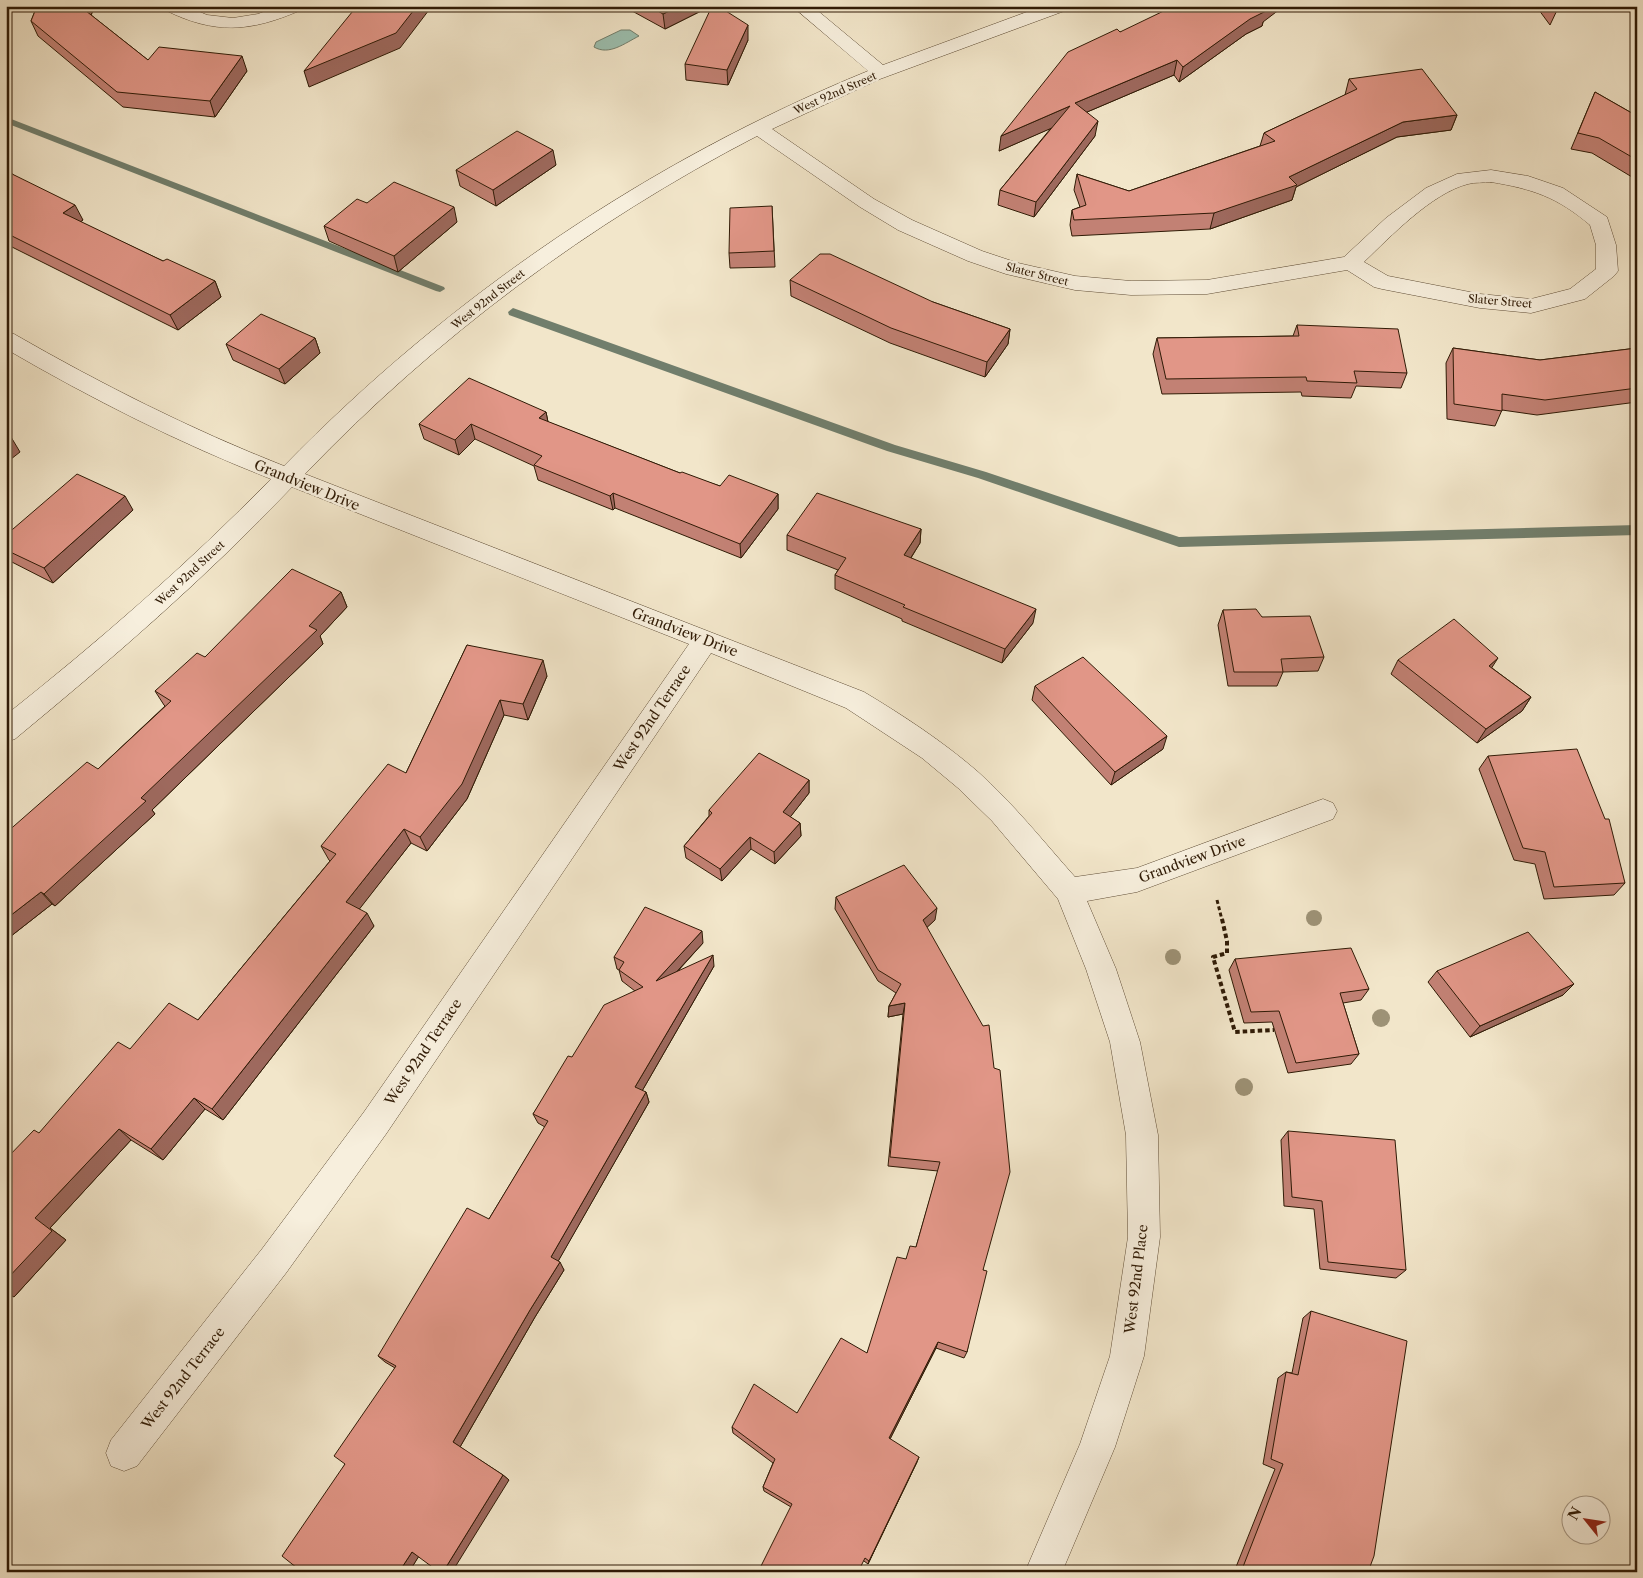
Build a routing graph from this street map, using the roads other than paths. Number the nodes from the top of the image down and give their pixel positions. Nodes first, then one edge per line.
1 (171, 6) edge
2 (295, 6) edge
3 (801, 6) edge
4 (1061, 6) edge
5 (882, 73) junction
6 (759, 129) junction
7 (1350, 263) junction
8 (6, 338) edge
9 (287, 478) junction
10 (706, 640) junction
11 (6, 731) edge
12 (1323, 811) dead end
13 (1070, 891) junction
14 (124, 1453) dead end
15 (1043, 1572) edge

1 - 2 street
3 - 5 street
4 - 5 street, West 92nd Street
5 - 6 street, West 92nd Street
6 - 7 street, Slater Street
6 - 9 street, West 92nd Street
7 - 7 street, Slater Street
8 - 9 street, Grandview Drive
9 - 10 street, Grandview Drive
9 - 11 street, West 92nd Street
10 - 13 street, Grandview Drive
10 - 14 street, West 92nd Terrace
12 - 13 street, Grandview Drive
13 - 15 street, West 92nd Place

